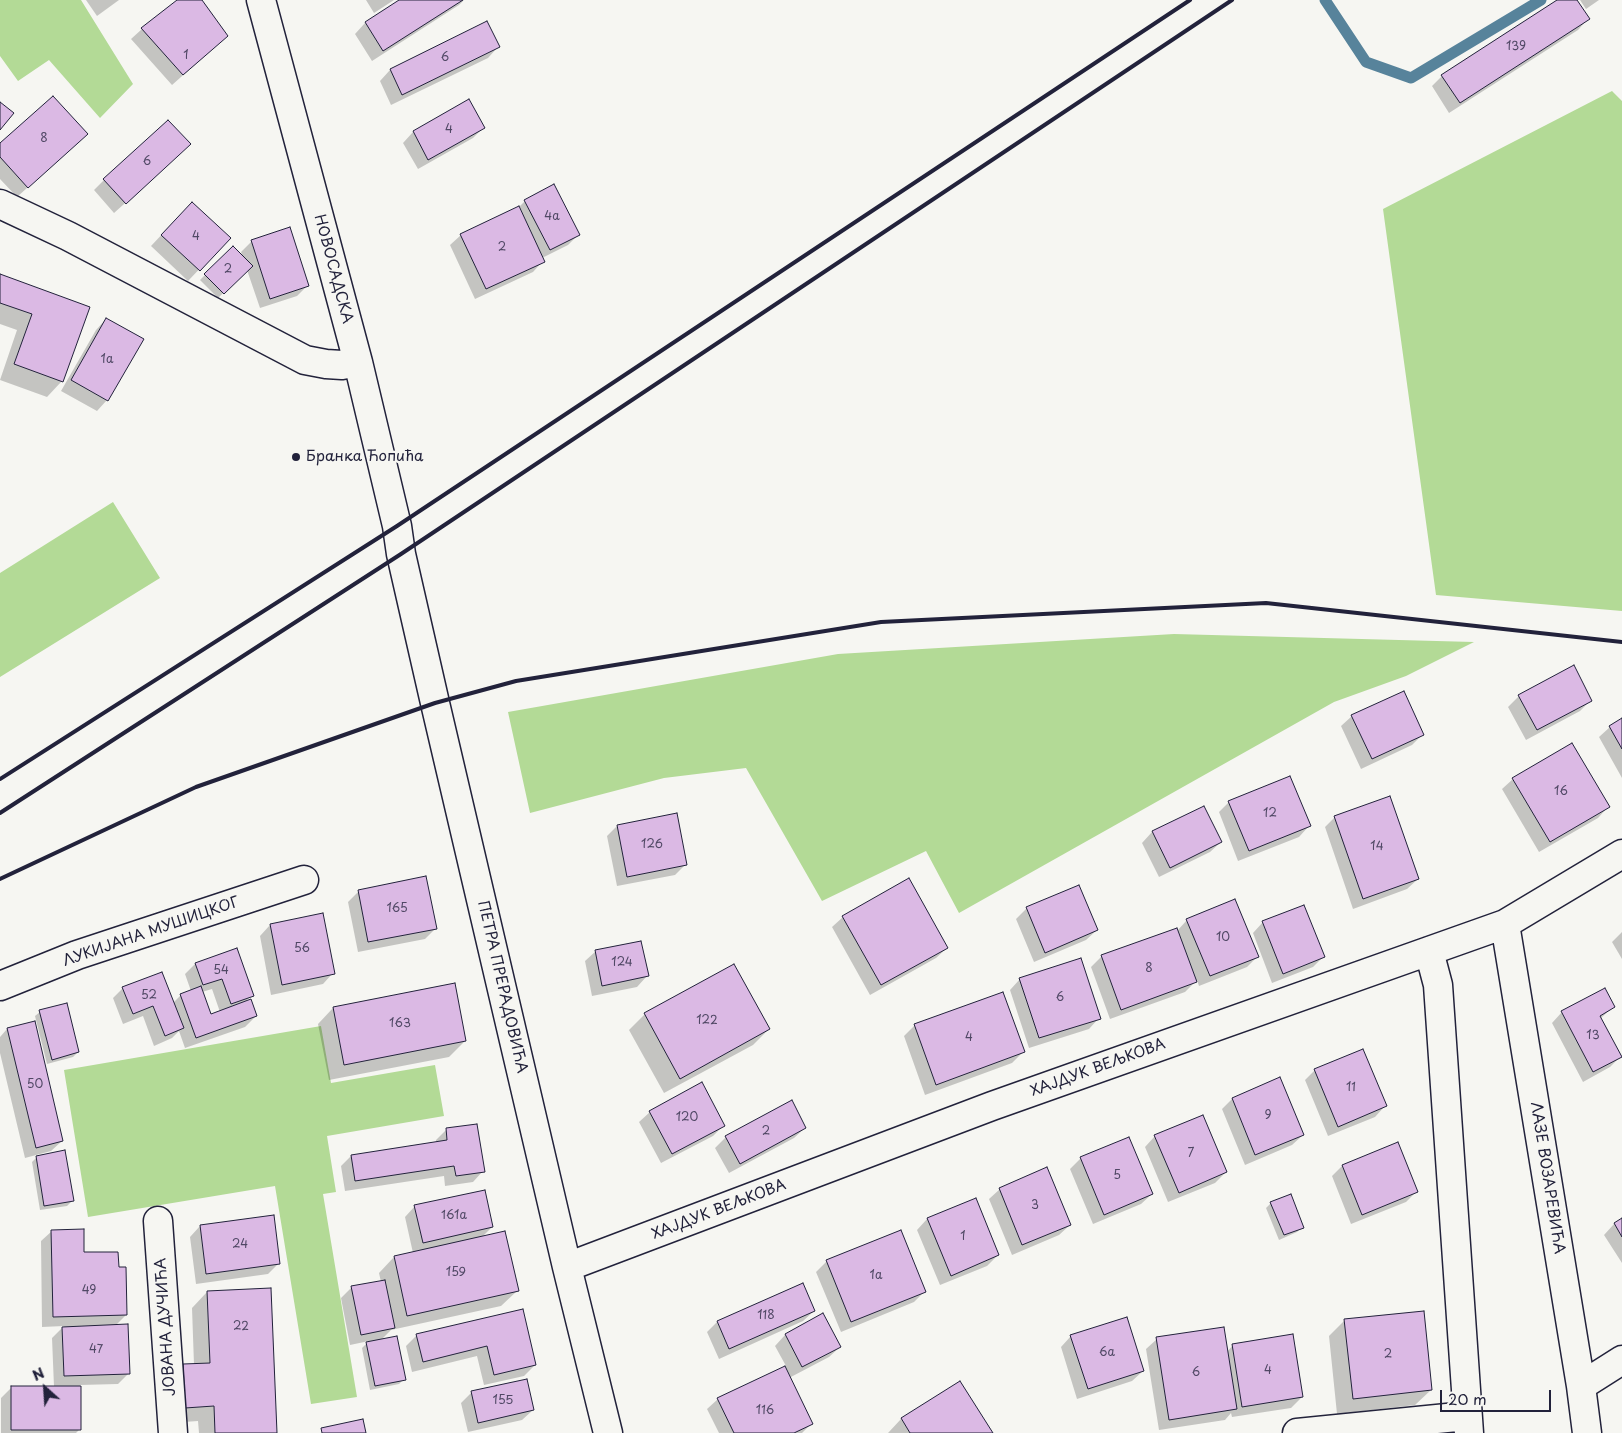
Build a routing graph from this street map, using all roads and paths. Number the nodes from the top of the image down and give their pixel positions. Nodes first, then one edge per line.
1 (261, 0) edge
2 (0, 204) edge
3 (358, 362) junction
4 (399, 540) joint
5 (1622, 854) edge
6 (304, 880) dead end
7 (1505, 924) junction
8 (1429, 950) junction
9 (0, 986) edge
10 (158, 1221) dead end
11 (567, 1267) junction
12 (1622, 1360) edge
13 (1581, 1386) junction
14 (1468, 1425) edge
15 (173, 1433) edge
16 (608, 1433) edge
17 (1297, 1433) edge
18 (1587, 1433) edge

1 - 3 street, НОВОСАДСКА
2 - 3 street
3 - 4 street, НОВОСАДСКА
4 - 11 street, ПЕТРА ПРЕРАДОВИЋА
5 - 7 street, ХАЈДУК ВЕЉКОВА
6 - 9 street, ЛУКИЈАНА МУШИЦКОГ
7 - 8 street, ХАЈДУК ВЕЉКОВА
7 - 13 street, ЛАЗЕ ВОЗАРЕВИЋА
8 - 11 street, ХАЈДУК ВЕЉКОВА
8 - 14 street
10 - 15 street, ЈОВАНА ДУЧИЋА
11 - 16 street, ПЕТРА ПРЕРАДОВИЋА
12 - 13 street
13 - 18 street, ЛАЗЕ ВОЗАРЕВИЋА
14 - 17 street

